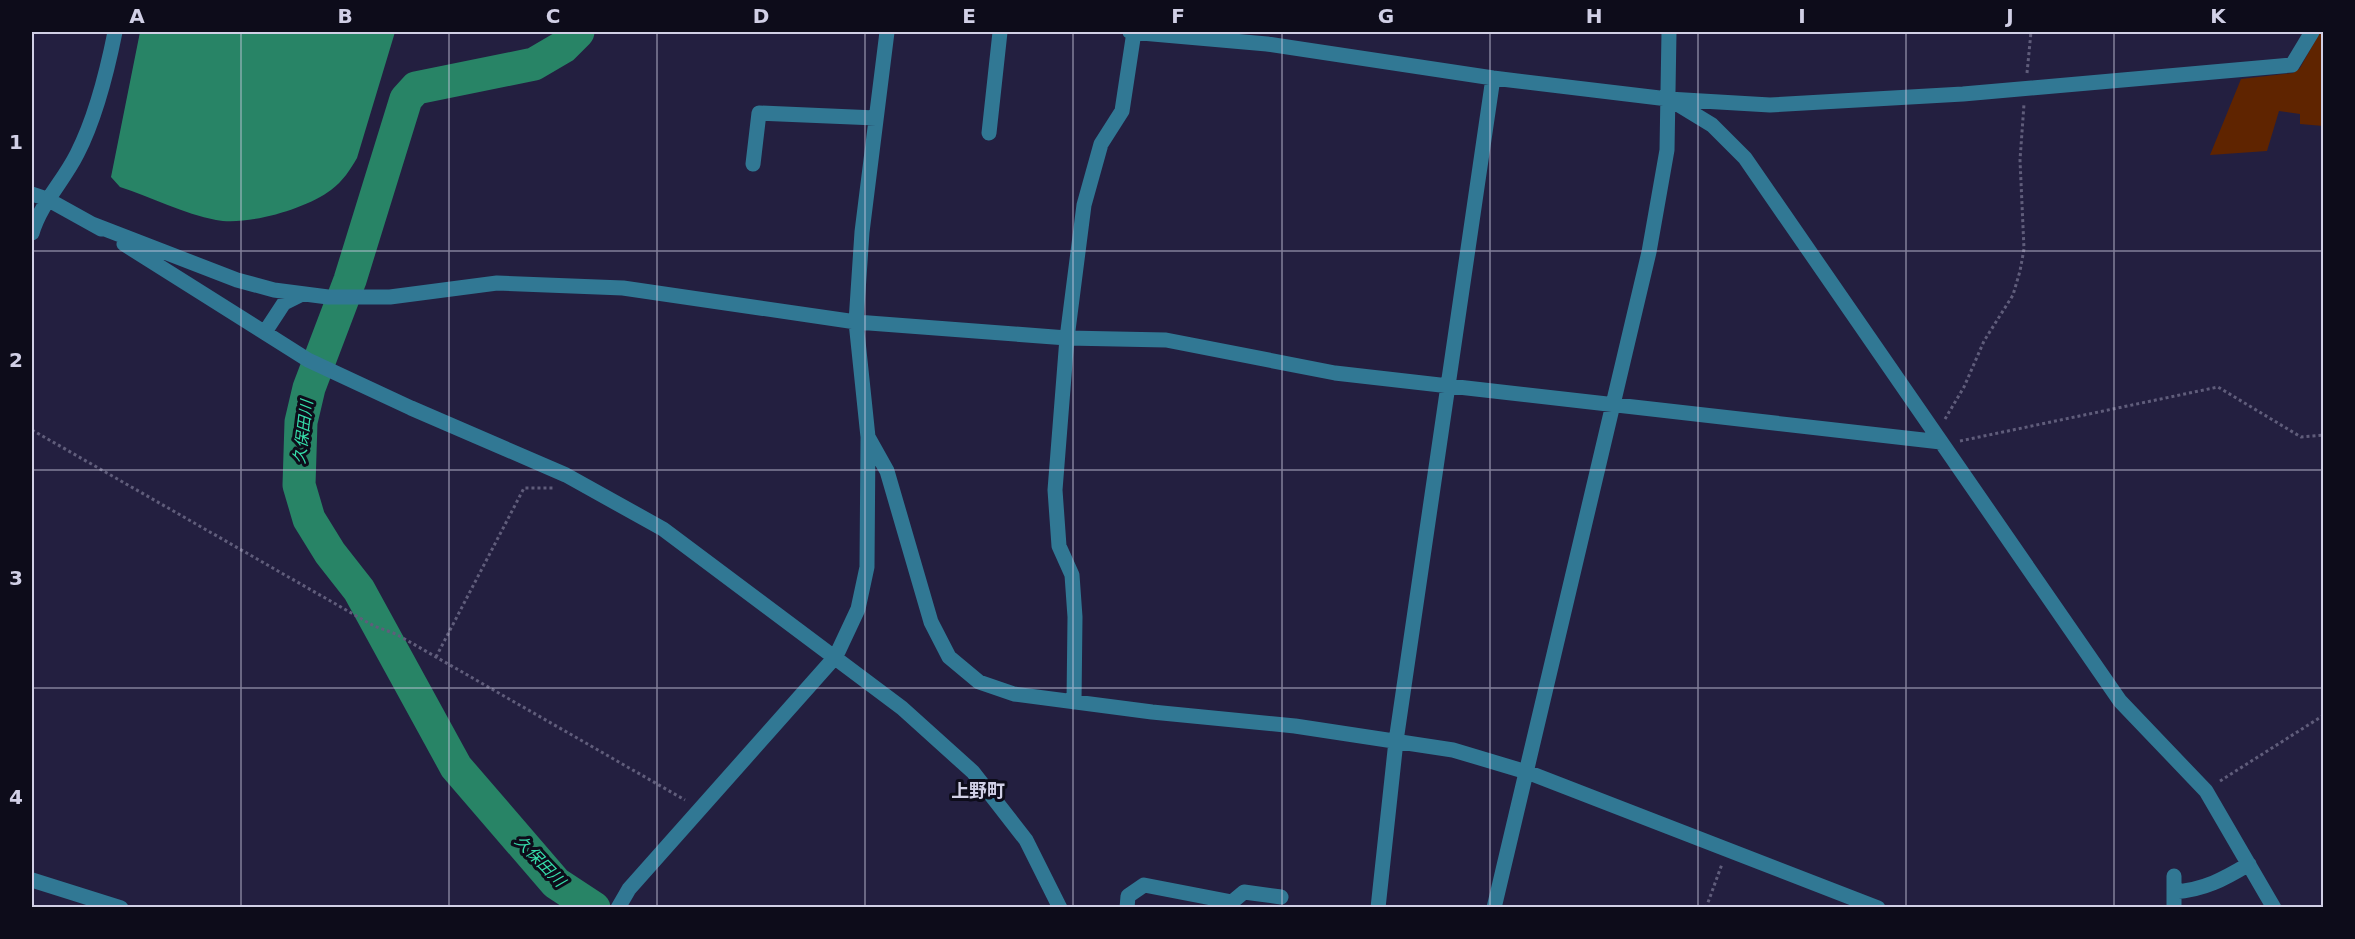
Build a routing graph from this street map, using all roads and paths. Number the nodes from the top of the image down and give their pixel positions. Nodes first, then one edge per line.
1 (115, 32) edge
2 (887, 32) edge
3 (1000, 32) edge
4 (1132, 32) edge
5 (1669, 32) edge
6 (2031, 32) edge
7 (2312, 32) edge
8 (1267, 38) edge
9 (1493, 78) junction
10 (2026, 88) junction
11 (1668, 99) junction
12 (876, 118) junction
13 (989, 133) dead end
14 (753, 164) dead end
15 (32, 194) edge
16 (47, 199) junction
17 (92, 224) junction
18 (32, 233) edge
19 (302, 294) junction
20 (856, 322) junction
21 (265, 332) junction
22 (1067, 338) junction
23 (1447, 384) junction
24 (1613, 405) junction
25 (32, 430) edge
26 (2324, 435) edge
27 (868, 437) junction
28 (1940, 440) junction
29 (566, 475) junction
30 (836, 656) junction
31 (436, 657) junction
32 (1074, 702) junction
33 (2324, 715) edge
34 (1396, 741) junction
35 (1527, 772) junction
36 (2206, 791) junction
37 (700, 809) junction
38 (1727, 850) junction
39 (2249, 864) junction
40 (2174, 876) dead end
41 (32, 880) edge
42 (1281, 897) dead end
43 (2174, 900) edge
44 (1232, 905) edge
45 (121, 908) edge
46 (618, 908) edge
47 (1060, 908) edge
48 (1127, 908) edge
49 (1378, 908) edge
50 (1494, 908) edge
51 (1706, 908) edge
52 (1878, 908) edge
53 (2274, 908) edge

1 - 16 street
2 - 12 street
3 - 13 street
4 - 8 street
4 - 22 street
5 - 11 street
6 - 10 path
7 - 10 street
8 - 9 street
9 - 11 street
9 - 23 street
10 - 11 street
10 - 28 path
11 - 24 street
11 - 28 street
12 - 14 street
12 - 20 street
15 - 16 street
16 - 17 street
16 - 18 street
17 - 19 street
17 - 21 street
19 - 20 street
19 - 21 street
20 - 22 street
20 - 27 street
21 - 29 street
22 - 23 street
22 - 32 street
23 - 24 street
23 - 34 street
24 - 28 street
24 - 35 street
25 - 31 path
26 - 28 path
27 - 30 street
27 - 32 street
28 - 36 street
29 - 30 street
29 - 31 path
30 - 37 street
30 - 47 street
31 - 37 path
32 - 34 street
33 - 36 path
34 - 35 street
34 - 49 street
35 - 38 street
35 - 50 street
36 - 39 street
37 - 46 street
38 - 51 path
38 - 52 street
39 - 43 street
39 - 53 street
40 - 43 street
41 - 45 street
42 - 44 street
44 - 48 street

